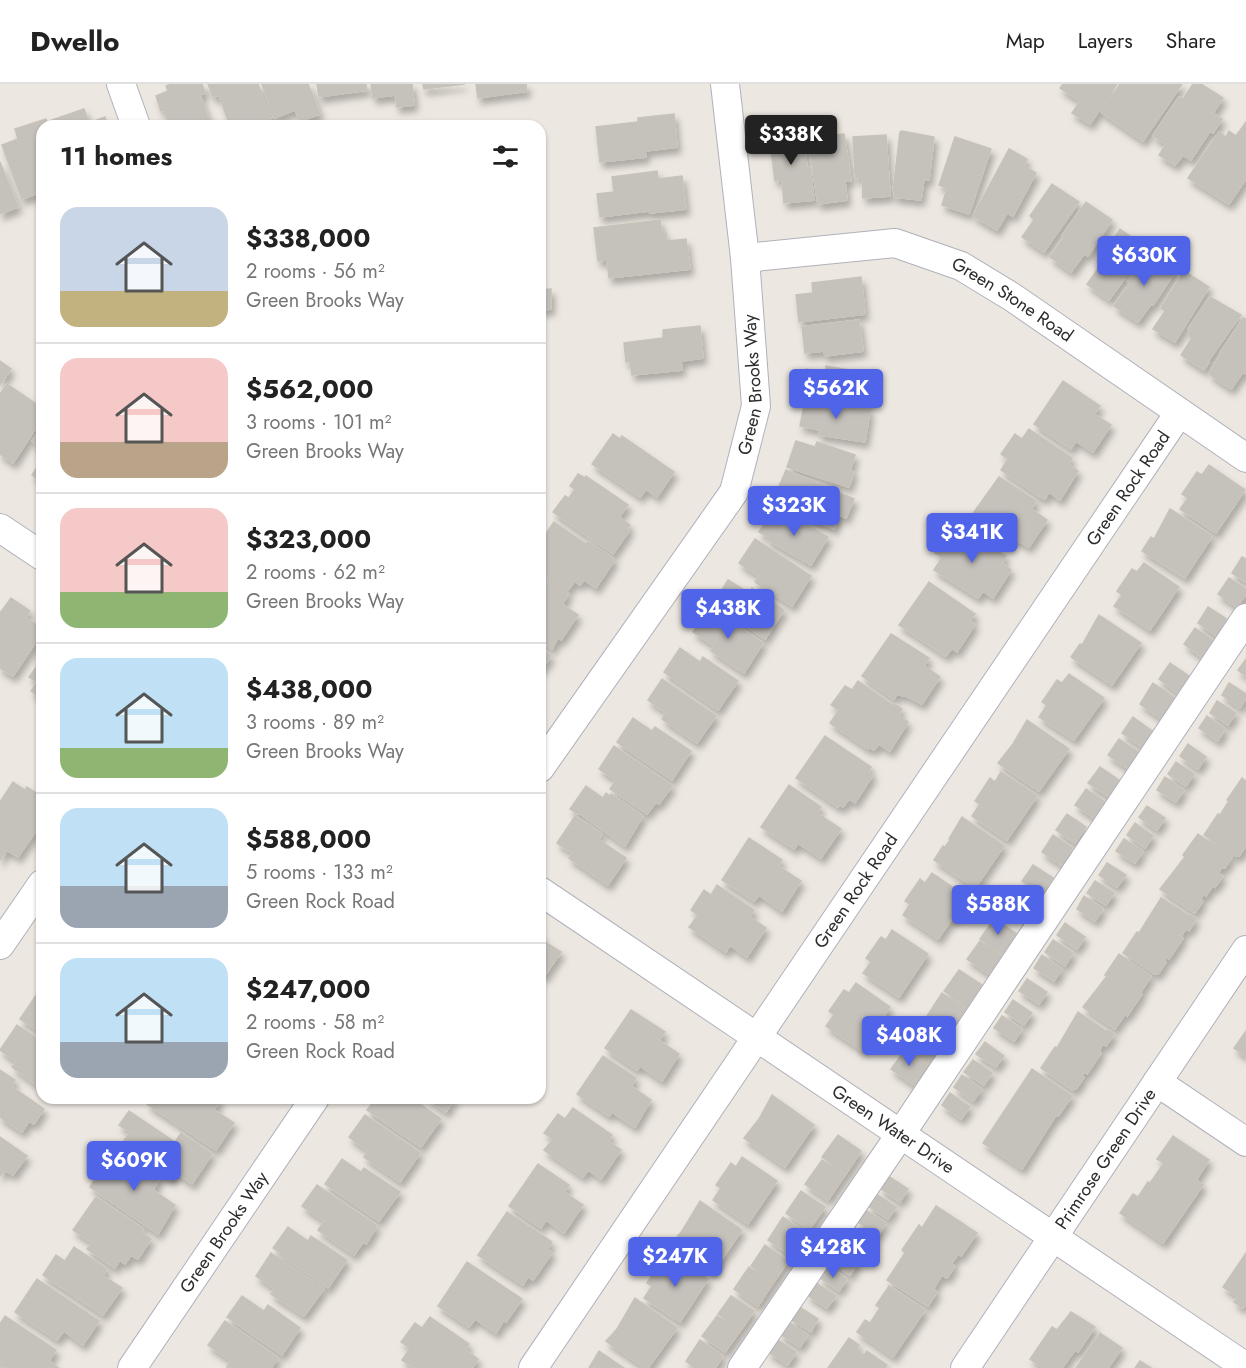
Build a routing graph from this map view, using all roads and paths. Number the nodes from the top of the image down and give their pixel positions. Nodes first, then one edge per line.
1 (121, 84) edge
2 (725, 84) edge
3 (134, 120) edge
4 (745, 258) junction
5 (1179, 414) junction
6 (1246, 458) edge
7 (0, 528) edge
8 (36, 552) edge
9 (1246, 618) edge
10 (546, 759) edge
11 (36, 892) edge
12 (546, 895) edge
13 (2, 939) edge
14 (1246, 950) edge
15 (757, 1036) junction
16 (1157, 1082) junction
17 (311, 1104) edge
18 (900, 1135) junction
19 (1246, 1142) edge
20 (1053, 1237) junction
21 (1246, 1367) edge
22 (132, 1368) edge
23 (533, 1368) edge
24 (742, 1368) edge
25 (965, 1368) edge

1 - 3 street
2 - 4 street, Green Brooks Way
4 - 5 street, Green Stone Road
4 - 10 street, Green Brooks Way
5 - 6 street, Green Stone Road
5 - 15 street, Green Rock Road
7 - 8 street
9 - 18 street
11 - 13 street
12 - 15 street, Green Water Drive
14 - 16 street, Primrose Green Drive
15 - 18 street, Green Water Drive
15 - 23 street, Green Rock Road
16 - 19 street
16 - 20 street, Primrose Green Drive
17 - 22 street, Green Brooks Way
18 - 20 street, Green Water Drive
18 - 24 street
20 - 21 street, Green Water Drive
20 - 25 street, Primrose Green Drive

